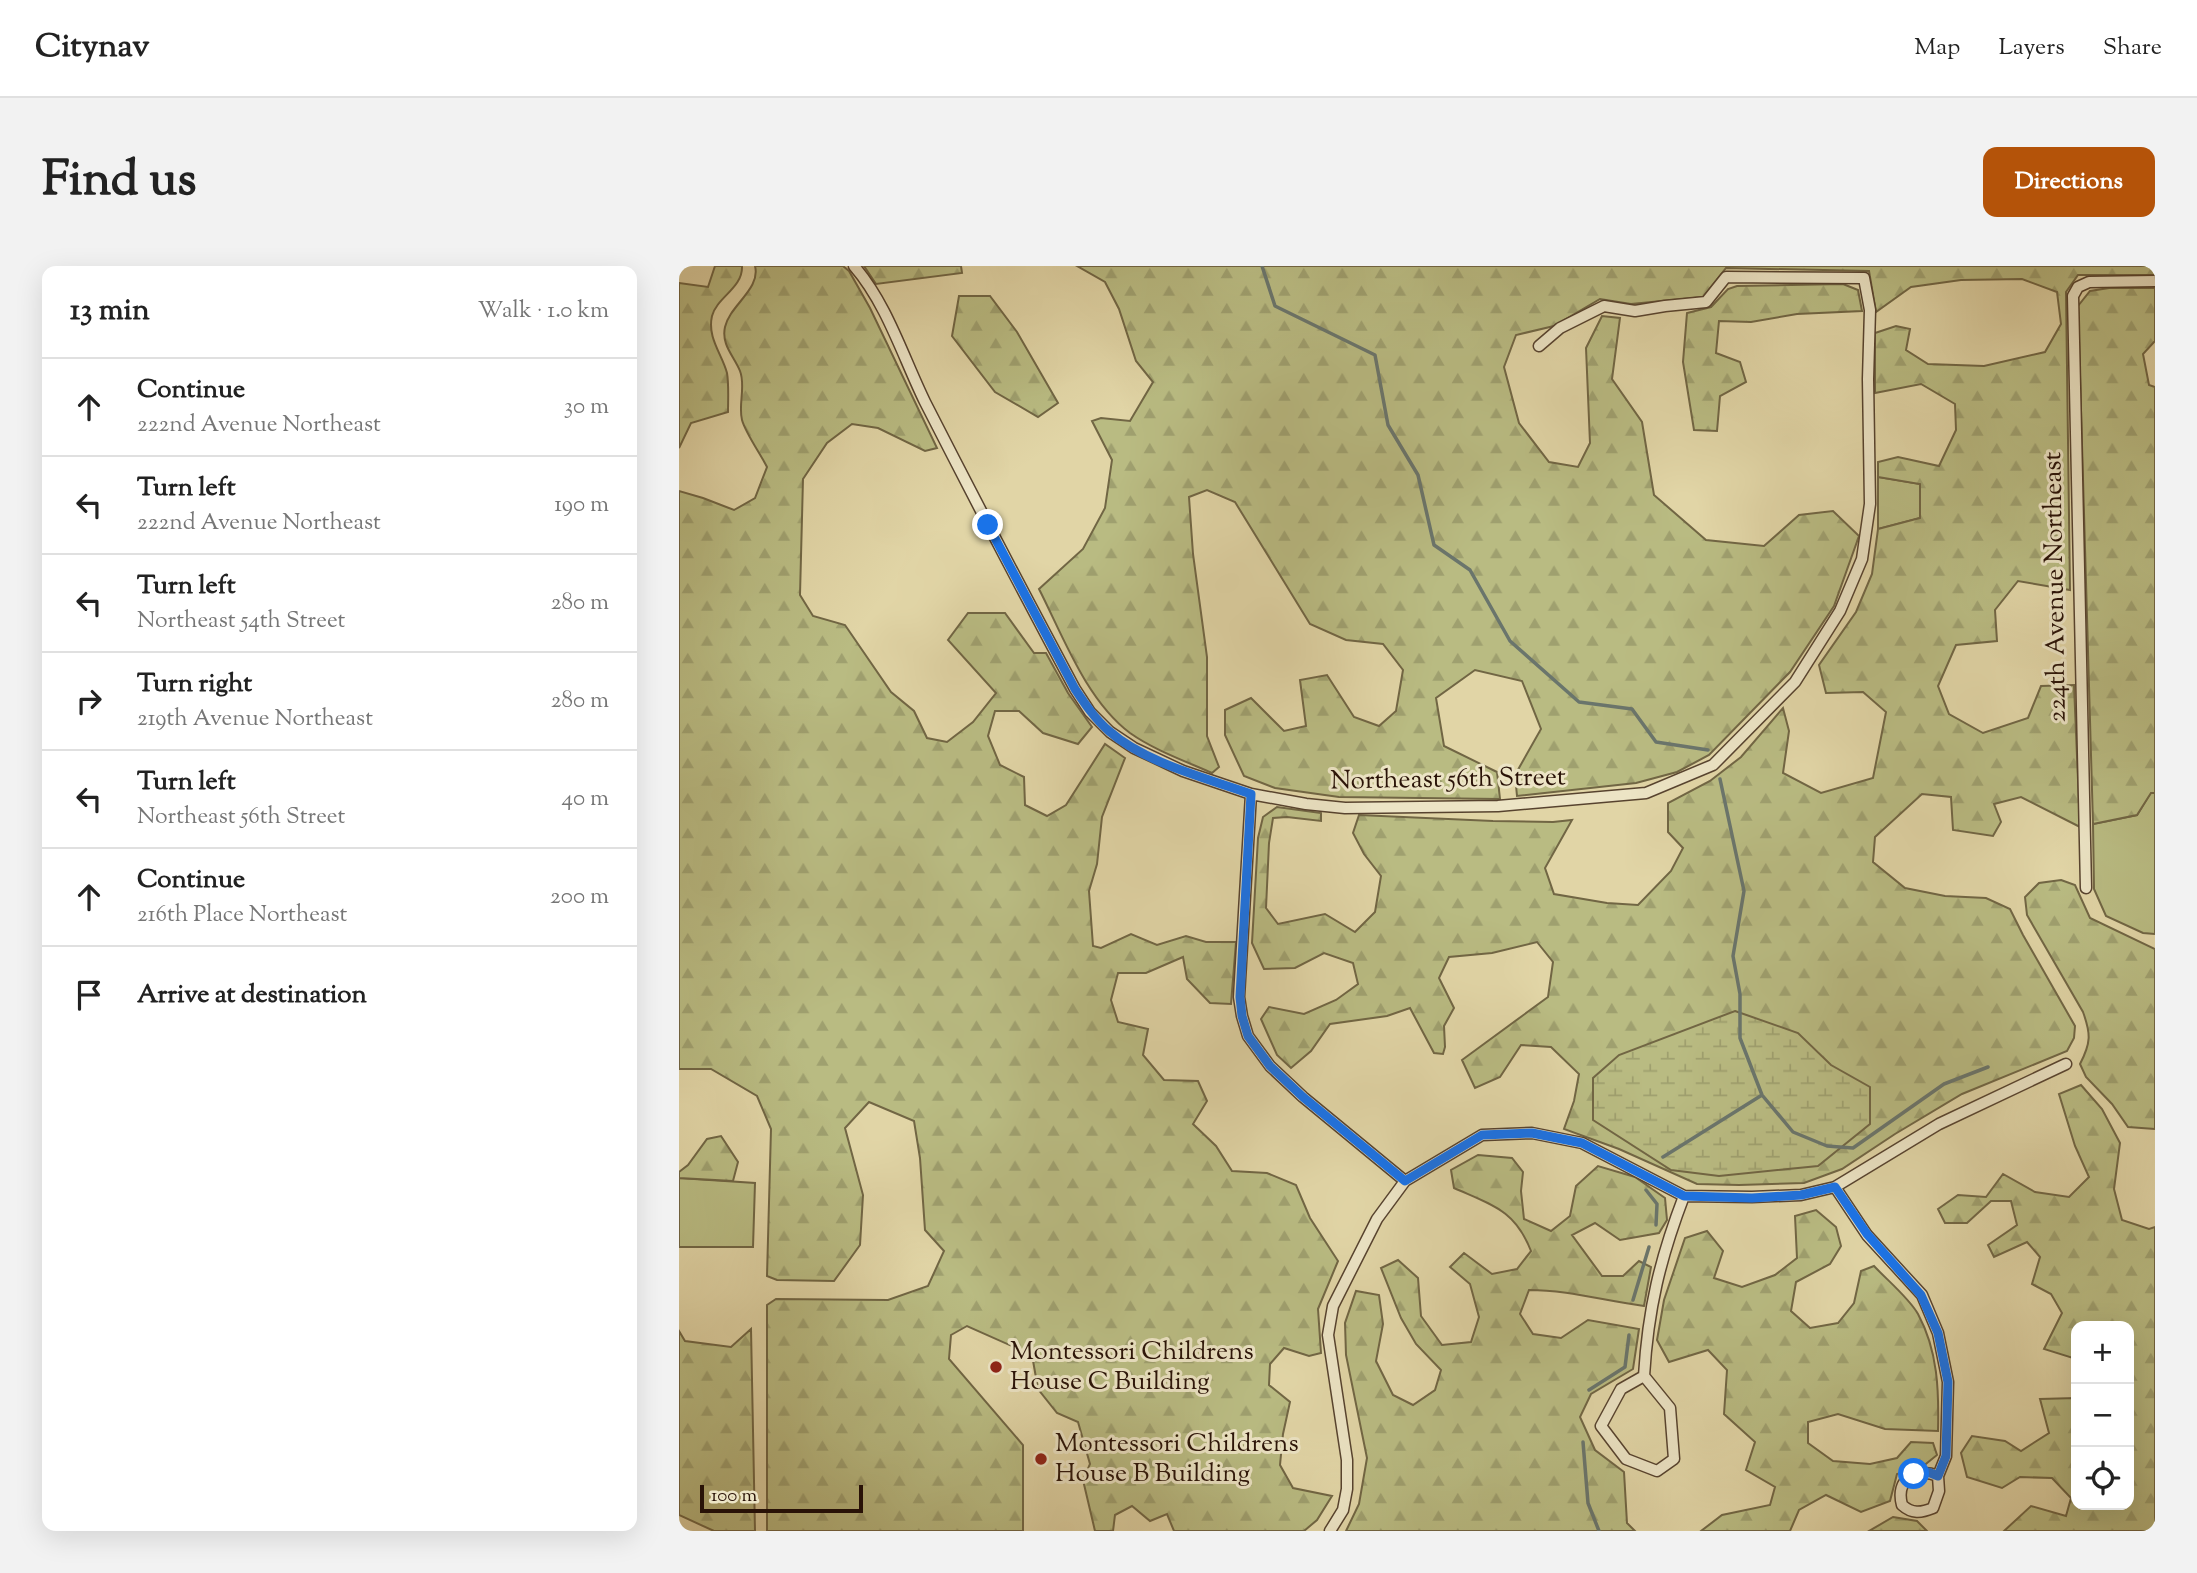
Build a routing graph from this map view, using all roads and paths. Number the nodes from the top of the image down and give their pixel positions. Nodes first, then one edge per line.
1 (854, 266) edge
2 (2155, 281) edge
3 (1539, 345) dead end
4 (1251, 794) junction
5 (2085, 888) dead end
6 (2066, 1064) dead end
7 (1405, 1181) junction
8 (1835, 1187) junction
9 (1684, 1196) junction
10 (1644, 1376) junction
11 (1938, 1476) dead end
12 (1330, 1531) edge

1 - 4 street, Northeast 56th Street
2 - 5 street, 224th Avenue Northeast
3 - 4 street, Northeast 56th Street
4 - 7 street
6 - 8 street
7 - 9 street
7 - 12 street
8 - 9 street
8 - 11 street
9 - 10 street
10 - 10 street

